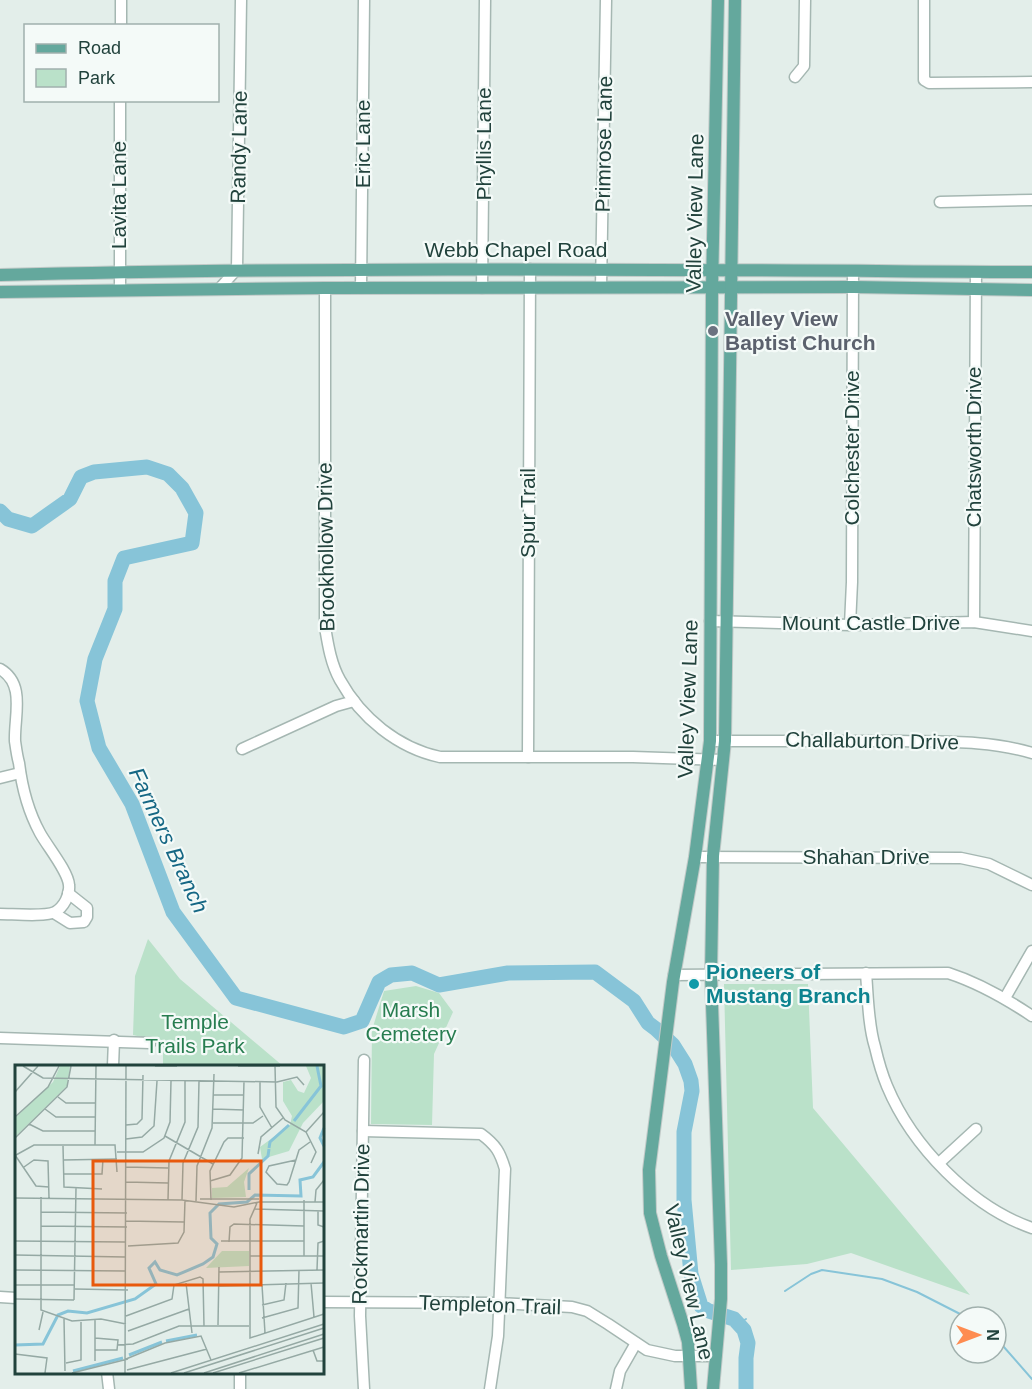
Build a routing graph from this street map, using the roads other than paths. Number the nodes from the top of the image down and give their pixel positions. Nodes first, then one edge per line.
1 (121, 0) edge
2 (241, 0) edge
3 (364, 0) edge
4 (485, 0) edge
5 (606, 0) edge
6 (717, 0) edge
7 (735, 0) edge
8 (805, 0) edge
9 (924, 0) edge
10 (121, 24) edge
11 (795, 77) dead end
12 (1032, 82) edge
13 (120, 102) edge
14 (716, 125) junction
15 (732, 125) junction
16 (1032, 200) edge
17 (940, 202) dead end
18 (603, 268) junction
19 (237, 269) junction
20 (483, 269) junction
21 (530, 269) junction
22 (362, 270) junction
23 (713, 270) junction
24 (731, 270) junction
25 (852, 271) junction
26 (119, 272) junction
27 (976, 272) junction
28 (1032, 272) edge
29 (0, 275) edge
30 (601, 287) junction
31 (852, 287) junction
32 (220, 288) junction
33 (325, 288) junction
34 (361, 288) junction
35 (482, 288) junction
36 (530, 288) junction
37 (712, 288) junction
38 (730, 288) junction
39 (976, 289) junction
40 (120, 290) junction
41 (1032, 290) edge
42 (0, 292) edge
43 (710, 621) junction
44 (727, 621) junction
45 (974, 622) junction
46 (850, 625) junction
47 (1032, 631) edge
48 (0, 669) edge
49 (354, 701) junction
50 (710, 741) junction
51 (725, 741) junction
52 (242, 749) dead end
53 (1032, 753) edge
54 (528, 757) junction
55 (707, 760) junction
56 (723, 760) junction
57 (20, 773) junction
58 (0, 778) edge
59 (713, 856) junction
60 (695, 857) junction
61 (1032, 885) edge
62 (68, 893) junction
63 (58, 910) junction
64 (0, 914) edge
65 (1032, 951) edge
66 (866, 974) junction
67 (674, 975) junction
68 (711, 975) junction
69 (1005, 998) junction
70 (1032, 1016) edge
71 (0, 1038) edge
72 (114, 1040) junction
73 (150, 1042) dead end
74 (364, 1060) dead end
75 (113, 1065) edge
76 (976, 1129) dead end
77 (363, 1131) junction
78 (939, 1163) junction
79 (1032, 1228) edge
80 (0, 1297) edge
81 (15, 1298) edge
82 (324, 1302) edge
83 (361, 1302) junction
84 (498, 1303) junction
85 (636, 1343) junction
86 (689, 1356) junction
87 (716, 1356) junction
88 (107, 1374) edge
89 (109, 1389) edge
90 (364, 1389) edge
91 (490, 1389) edge
92 (616, 1389) edge
93 (691, 1389) edge
94 (712, 1389) edge

1 - 10 street
2 - 19 street, Randy Lane
3 - 22 street, Eric Lane
4 - 20 street, Phyllis Lane
5 - 18 street, Primrose Lane
6 - 14 main road, Valley View Lane
7 - 15 main road, Valley View Lane
8 - 11 street
9 - 12 street
13 - 26 street, Lavita Lane
14 - 15 main road
14 - 23 main road, Valley View Lane
15 - 24 main road, Valley View Lane
16 - 17 street
18 - 21 main road, Webb Chapel Road
18 - 23 main road, Webb Chapel Road
18 - 30 street, Primrose Lane
19 - 22 main road, Webb Chapel Road
19 - 26 main road, Webb Chapel Road
19 - 32 street
20 - 21 main road, Webb Chapel Road
20 - 22 main road, Webb Chapel Road
20 - 35 street, Phyllis Lane
21 - 36 street, Spur Trail
22 - 34 street, Eric Lane
23 - 24 main road, Webb Chapel Road
23 - 37 main road, Valley View Lane
24 - 25 main road, Webb Chapel Road
24 - 38 main road, Valley View Lane
25 - 27 main road, Webb Chapel Road
25 - 31 street, Colchester Drive
26 - 29 main road, Webb Chapel Road
26 - 40 street, Lavita Lane
27 - 28 main road, Webb Chapel Road
27 - 39 street, Chatsworth Drive
30 - 36 main road, Webb Chapel Road
30 - 37 main road, Webb Chapel Road
31 - 38 main road, Webb Chapel Road
31 - 39 main road, Webb Chapel Road
31 - 46 street, Colchester Drive
32 - 33 main road, Webb Chapel Road
32 - 40 main road, Webb Chapel Road
33 - 34 main road, Webb Chapel Road
33 - 49 street, Brookhollow Drive
34 - 35 main road, Webb Chapel Road
35 - 36 main road, Webb Chapel Road
36 - 54 street, Spur Trail
37 - 38 main road, Webb Chapel Road
37 - 43 main road, Valley View Lane
38 - 44 main road, Valley View Lane
39 - 41 main road, Webb Chapel Road
39 - 45 street, Chatsworth Drive
40 - 42 main road, Webb Chapel Road
43 - 44 street, Mount Castle Drive
43 - 50 main road, Valley View Lane
44 - 46 street, Mount Castle Drive
44 - 51 main road, Valley View Lane
45 - 46 street, Mount Castle Drive
45 - 47 street, Mount Castle Drive
48 - 57 street
49 - 52 street
49 - 54 street, Brookhollow Drive
50 - 51 street, Challaburton Drive
50 - 55 main road, Valley View Lane
51 - 53 street, Challaburton Drive
51 - 56 main road, Valley View Lane
54 - 55 street, Brookhollow Drive
55 - 56 street, Brookhollow Drive
55 - 60 main road, Valley View Lane
56 - 59 main road, Valley View Lane
57 - 58 street
57 - 62 street
59 - 60 street, Shahan Drive
59 - 61 street, Shahan Drive
59 - 68 main road, Valley View Lane
60 - 67 main road, Valley View Lane
62 - 63 street
62 - 63 street
63 - 64 street
65 - 69 street
66 - 68 street
66 - 69 street
66 - 78 street
67 - 68 street
67 - 86 main road, Valley View Lane
68 - 87 main road, Valley View Lane
69 - 70 street
71 - 72 street
72 - 73 street
72 - 75 street
74 - 77 street, Rockmartin Drive
76 - 78 street
77 - 83 street, Rockmartin Drive
77 - 84 street
78 - 79 street
80 - 81 street
82 - 83 street, Templeton Trail
83 - 84 street, Templeton Trail
83 - 90 street, Rockmartin Drive
84 - 85 street, Templeton Trail
84 - 91 street
85 - 86 street, Templeton Trail
85 - 92 street
86 - 87 street, Templeton Trail
86 - 93 main road, Valley View Lane
87 - 94 main road, Valley View Lane
88 - 89 street

